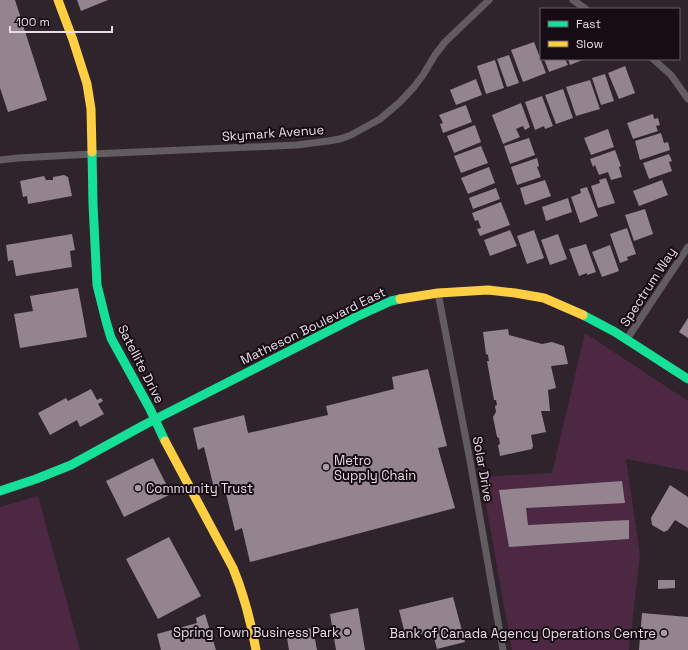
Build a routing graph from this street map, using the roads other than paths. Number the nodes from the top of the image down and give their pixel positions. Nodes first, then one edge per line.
1 (58, 0) edge
2 (489, 0) edge
3 (573, 0) edge
4 (585, 8) edge
5 (654, 60) edge
6 (688, 99) edge
7 (92, 154) junction
8 (0, 160) edge
9 (688, 247) edge
10 (438, 293) junction
11 (627, 339) junction
12 (688, 379) edge
13 (155, 420) junction
14 (0, 491) edge
15 (256, 650) edge
16 (503, 650) edge

1 - 7 street, Satellite Drive
2 - 7 street, Skymark Avenue
3 - 4 street
5 - 6 street
7 - 8 street, Skymark Avenue
7 - 13 street, Satellite Drive
9 - 11 street, Spectrum Way
10 - 11 street, Matheson Boulevard East
10 - 13 street, Matheson Boulevard East
10 - 16 street, Solar Drive
11 - 12 street, Matheson Boulevard East
13 - 14 street, Matheson Boulevard East
13 - 15 street, Satellite Drive

